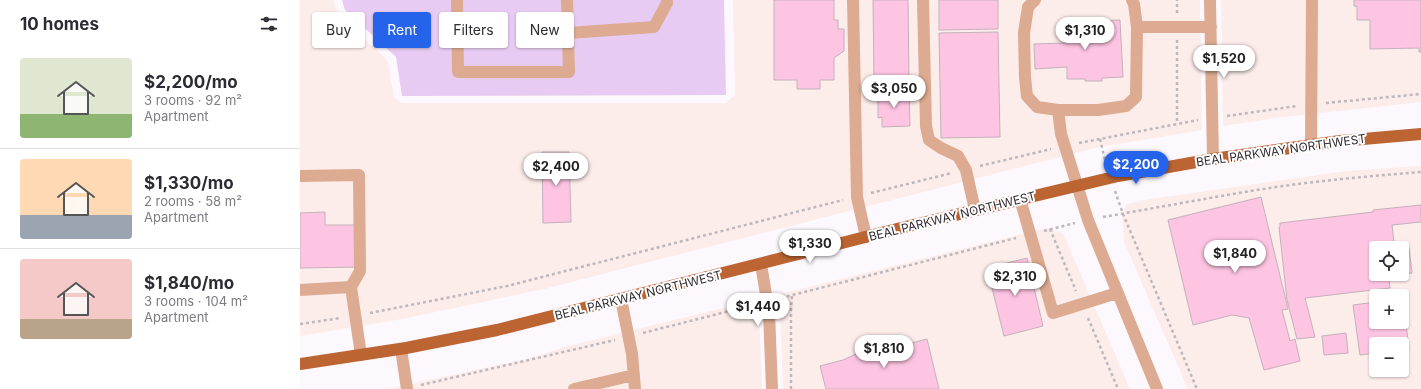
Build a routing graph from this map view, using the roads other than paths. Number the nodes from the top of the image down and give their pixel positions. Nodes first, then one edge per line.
1 (457, 0) edge
2 (567, 0) edge
3 (666, 0) edge
4 (853, 0) edge
5 (924, 0) edge
6 (1035, 0) edge
7 (1132, 0) edge
8 (1210, 0) edge
9 (1312, 0) edge
10 (567, 12) edge
11 (1137, 27) junction
12 (1211, 27) junction
13 (574, 33) edge
14 (568, 48) edge
15 (1058, 110) junction
16 (1421, 134) edge
17 (1311, 145) junction
18 (1213, 159) junction
19 (300, 176) edge
20 (1078, 185) junction
21 (1020, 199) junction
22 (976, 210) junction
23 (866, 237) junction
24 (761, 264) junction
25 (351, 287) junction
26 (300, 290) edge
27 (1118, 293) junction
28 (621, 299) junction
29 (401, 349) junction
30 (361, 355) junction
31 (300, 364) edge
32 (634, 374) junction
33 (406, 388) edge
34 (574, 389) edge
35 (635, 389) edge
36 (772, 389) edge
37 (1157, 389) edge

1 - 14 street
2 - 10 street
3 - 13 street
4 - 23 street
5 - 22 street
6 - 15 street
7 - 11 street
8 - 12 street
9 - 17 street
11 - 12 street
11 - 15 street
12 - 18 street
15 - 20 street
16 - 17 main road, BEAL PARKWAY NORTHWEST
17 - 18 main road, BEAL PARKWAY NORTHWEST
18 - 20 main road, BEAL PARKWAY NORTHWEST
19 - 25 street
20 - 21 main road, BEAL PARKWAY NORTHWEST
20 - 27 street
21 - 22 main road, BEAL PARKWAY NORTHWEST
21 - 27 street
22 - 23 main road, BEAL PARKWAY NORTHWEST
23 - 24 main road, BEAL PARKWAY NORTHWEST
24 - 28 main road, BEAL PARKWAY NORTHWEST
24 - 36 street
25 - 26 street
25 - 30 street
27 - 37 street
28 - 29 main road, BEAL PARKWAY NORTHWEST
28 - 32 street
29 - 30 main road, BEAL PARKWAY NORTHWEST
29 - 33 street
30 - 31 main road, BEAL PARKWAY NORTHWEST
32 - 34 street
32 - 35 street

